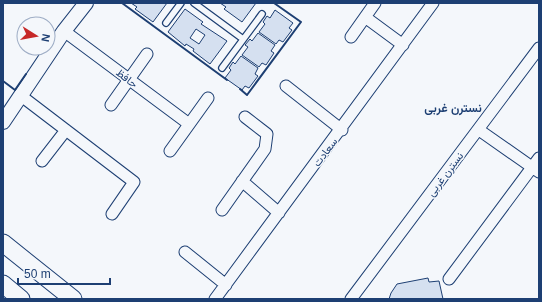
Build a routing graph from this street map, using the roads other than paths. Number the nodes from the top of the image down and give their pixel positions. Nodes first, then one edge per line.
1 (86, 3) edge
2 (181, 3) edge
3 (194, 3) edge
4 (375, 3) edge
5 (434, 3) edge
6 (262, 14) dead end
7 (366, 17) junction
8 (166, 23) dead end
9 (64, 31) junction
10 (351, 37) dead end
11 (243, 39) junction
12 (403, 45) junction
13 (539, 48) edge
14 (148, 54) dead end
15 (222, 68) dead end
16 (129, 80) junction
17 (286, 86) dead end
18 (20, 95) junction
19 (208, 98) dead end
20 (111, 105) dead end
21 (245, 117) dead end
22 (3, 122) edge
23 (189, 124) junction
24 (66, 130) junction
25 (342, 130) junction
26 (479, 130) junction
27 (170, 151) dead end
28 (539, 158) edge
29 (42, 161) dead end
30 (536, 170) edge
31 (242, 181) junction
32 (222, 210) dead end
33 (112, 214) dead end
34 (279, 214) junction
35 (3, 242) edge
36 (185, 252) dead end
37 (449, 279) dead end
38 (3, 284) edge
39 (226, 285) junction
40 (21, 299) edge
41 (72, 299) edge
42 (216, 299) edge
43 (351, 299) edge

1 - 9 street
2 - 8 lane
3 - 11 lane
4 - 7 street
5 - 12 street, سعادت
6 - 11 lane
7 - 10 street
7 - 12 street
9 - 16 street, حافظ
9 - 18 street
11 - 15 lane
12 - 25 street, سعادت
13 - 26 street, نسترن غربی
14 - 16 street
16 - 20 street
16 - 23 street, حافظ
17 - 25 street
18 - 22 street
18 - 24 street
19 - 23 street
21 - 31 street
23 - 27 street
24 - 29 street
24 - 33 street
25 - 34 street, سعادت
26 - 30 street
26 - 43 street, نسترن غربی
28 - 30 street
30 - 37 street
31 - 32 street
31 - 34 street
34 - 39 street, سعادت
35 - 41 main road
36 - 39 street
38 - 40 main road
39 - 42 street, سعادت

